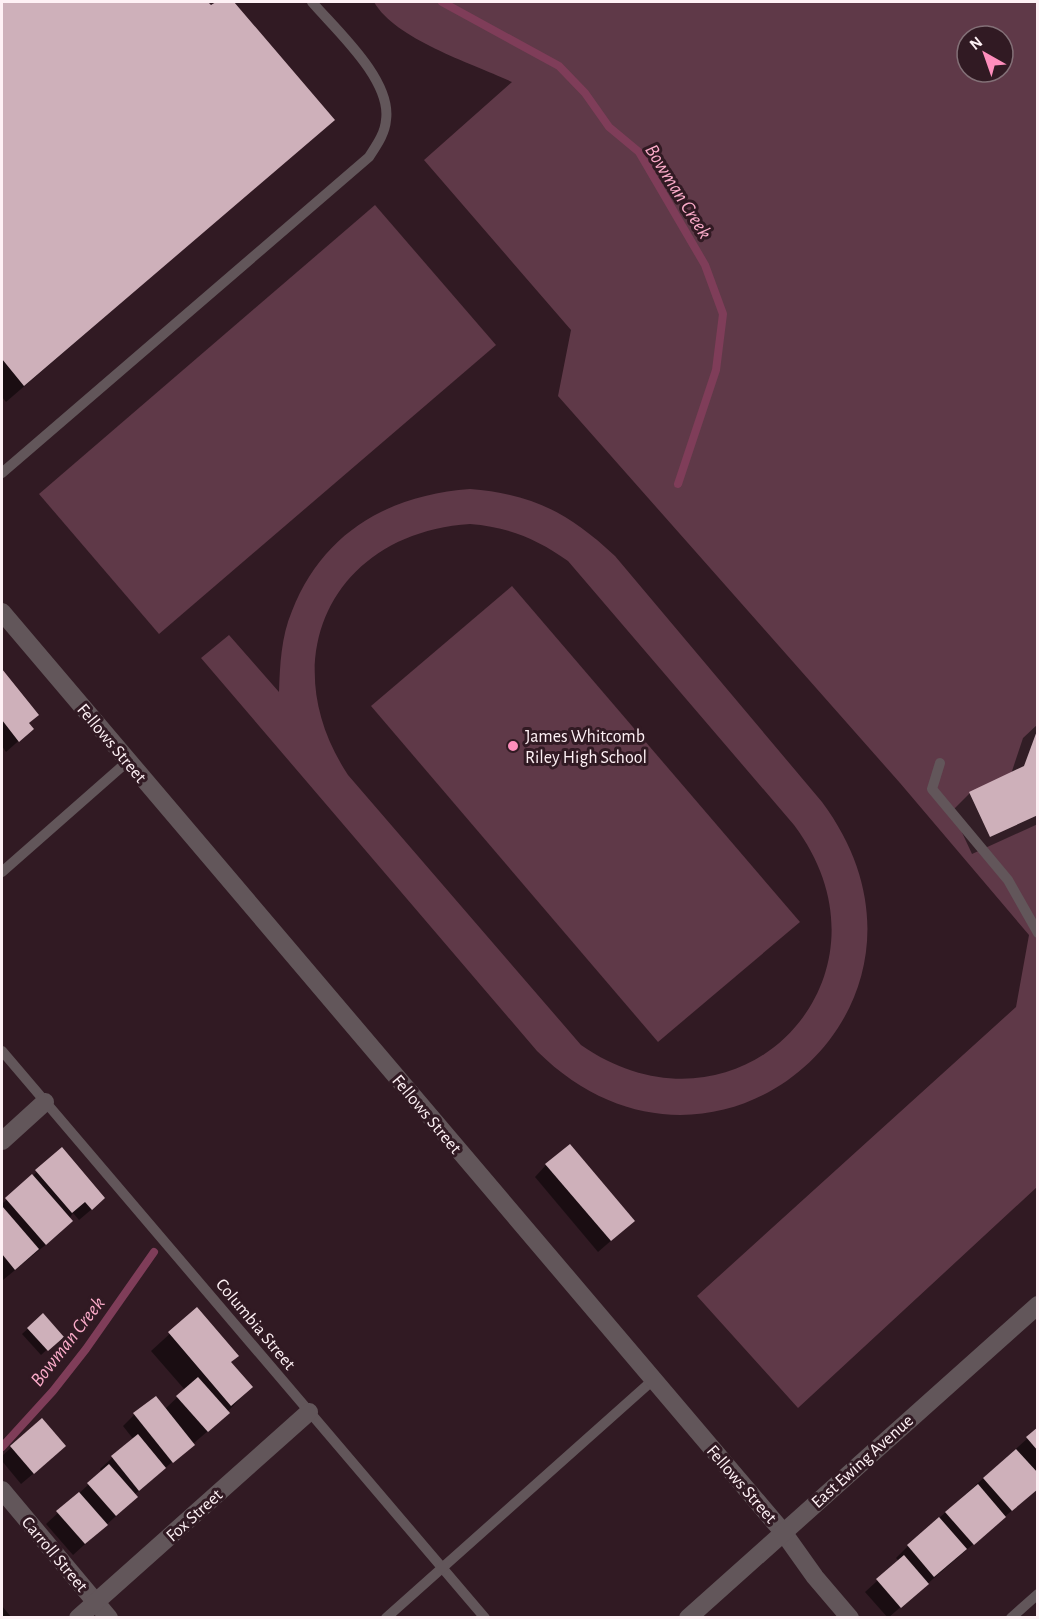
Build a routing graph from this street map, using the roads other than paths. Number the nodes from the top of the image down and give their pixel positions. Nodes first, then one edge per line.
1 (312, 2) edge
2 (2, 473) edge
3 (2, 612) edge
4 (127, 762) junction
5 (940, 763) dead end
6 (2, 873) edge
7 (1038, 933) edge
8 (2, 1051) edge
9 (45, 1102) junction
10 (2, 1141) edge
11 (1038, 1305) edge
12 (653, 1380) junction
13 (309, 1412) junction
14 (2, 1490) edge
15 (783, 1532) junction
16 (442, 1567) junction
17 (1038, 1594) edge
18 (95, 1602) junction
19 (78, 1617) edge
20 (109, 1617) edge
21 (386, 1617) edge
22 (485, 1617) edge
23 (688, 1617) edge
24 (850, 1617) edge
25 (1011, 1617) edge

1 - 2 lane
3 - 4 street, Fellows Street
4 - 6 lane
4 - 12 street, Fellows Street
5 - 7 lane
8 - 9 lane, Columbia Street
9 - 10 street
9 - 13 lane, Columbia Street
11 - 15 street, East Ewing Avenue
12 - 15 street, Fellows Street
12 - 16 lane
13 - 16 lane, Columbia Street
13 - 18 street, Fox Street
14 - 18 street, Carroll Street
15 - 23 street, East Ewing Avenue
15 - 24 street, Fellows Street
16 - 21 lane
16 - 22 lane, Columbia Street
17 - 25 lane
18 - 19 street, Fox Street
18 - 20 street, Carroll Street

